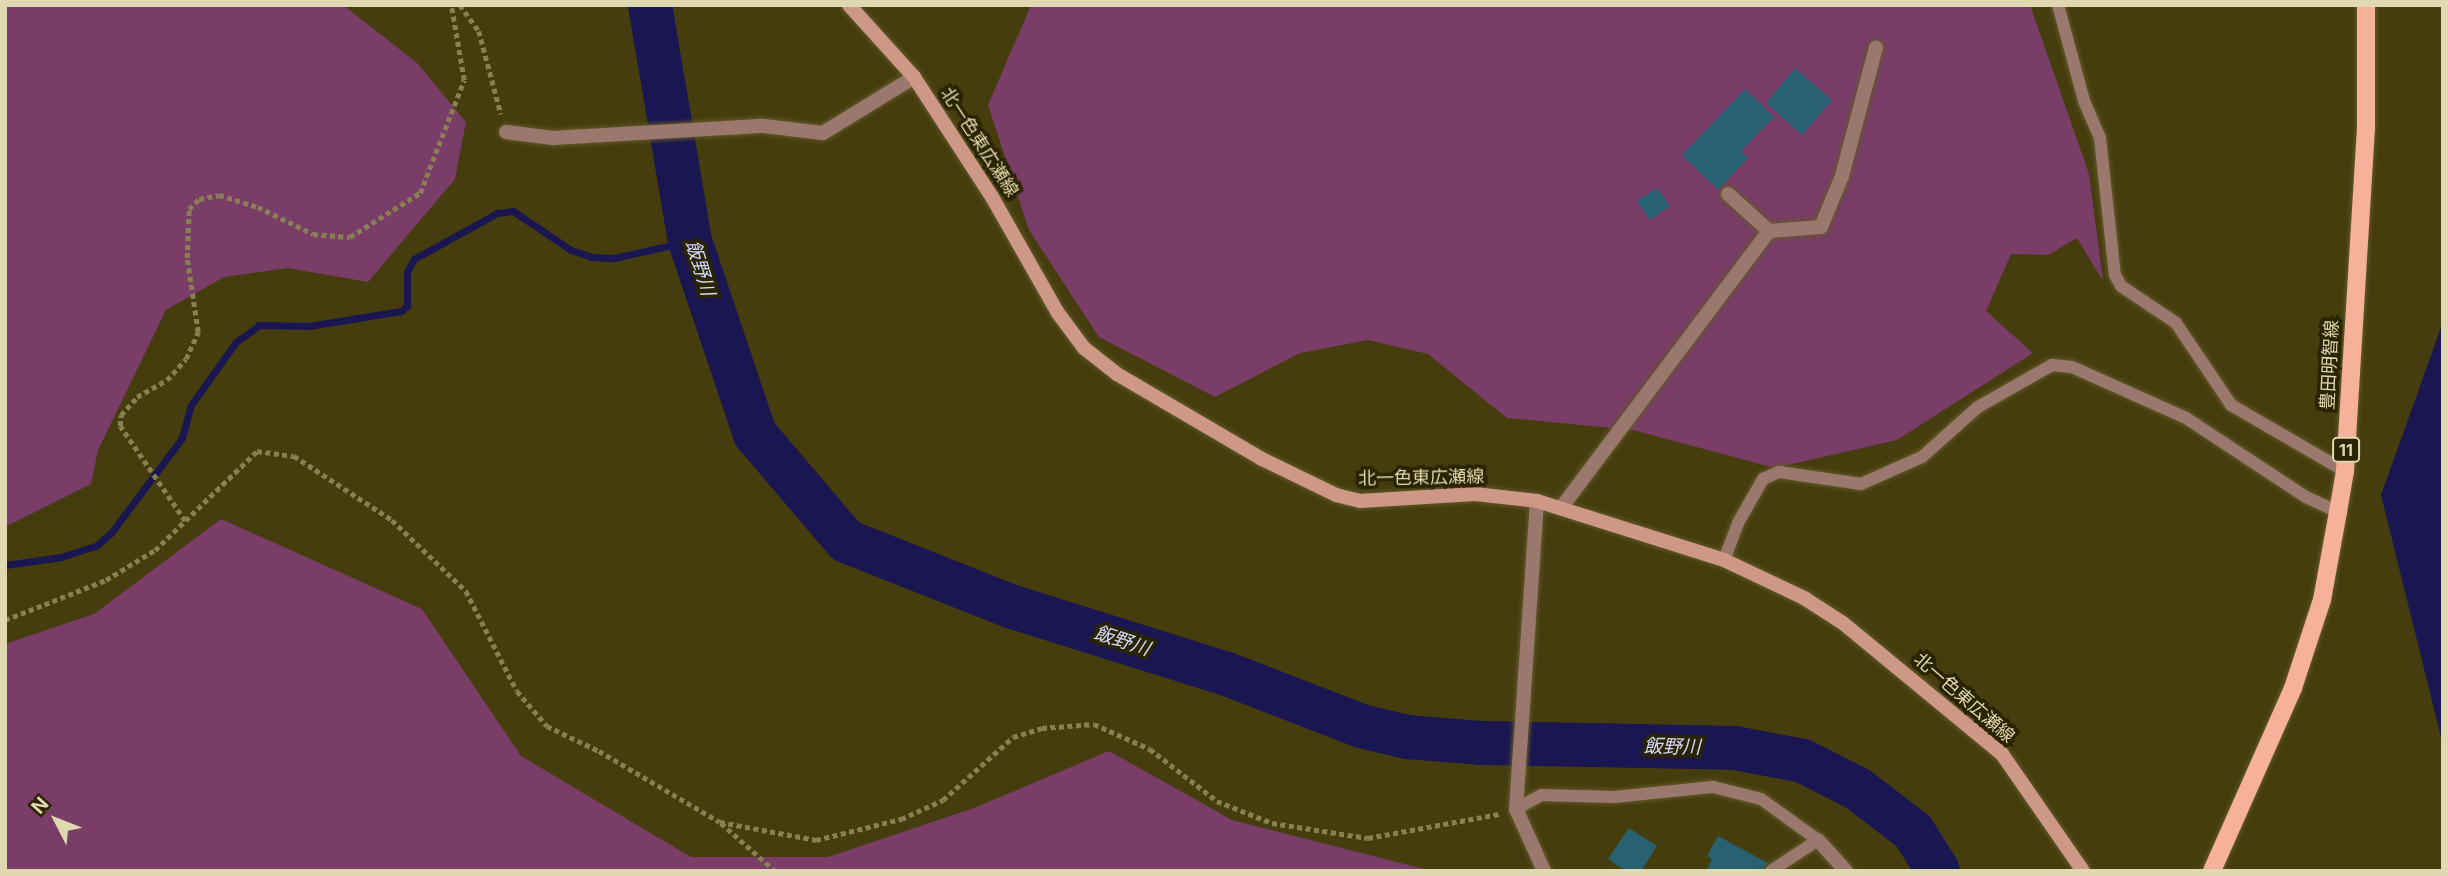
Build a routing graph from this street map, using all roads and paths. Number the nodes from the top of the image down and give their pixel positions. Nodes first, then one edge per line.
1 (451, 5) edge
2 (460, 5) edge
3 (849, 5) edge
4 (2058, 5) edge
5 (2366, 5) edge
6 (1876, 47) dead end
7 (914, 77) junction
8 (506, 132) joint
9 (1727, 194) dead end
10 (1769, 231) junction
11 (2345, 471) junction
12 (1537, 501) junction
13 (1561, 508) junction
14 (2338, 512) junction
15 (185, 521) junction
16 (1724, 561) junction
17 (5, 620) edge
18 (1517, 809) junction
19 (720, 822) junction
20 (1818, 840) junction
21 (775, 871) edge
22 (1544, 871) edge
23 (1770, 871) edge
24 (1846, 871) edge
25 (2083, 871) edge
26 (2212, 871) edge

1 - 15 path
2 - 8 path
3 - 7 main road, 北一色東広瀬線
4 - 11 lane
5 - 11 main road, 豊田明智線 / 11
6 - 10 street
7 - 8 street
7 - 12 main road, 北一色東広瀬線
9 - 10 street
10 - 13 street
11 - 14 main road, 豊田明智線 / 11
12 - 13 main road, 北一色東広瀬線
12 - 18 street
13 - 16 main road, 北一色東広瀬線
14 - 16 lane
14 - 26 main road, 豊田明智線 / 11
15 - 17 path
15 - 19 path
16 - 25 main road, 北一色東広瀬線
18 - 19 path
18 - 20 lane
18 - 22 street
19 - 21 path
20 - 23 lane
20 - 24 street

